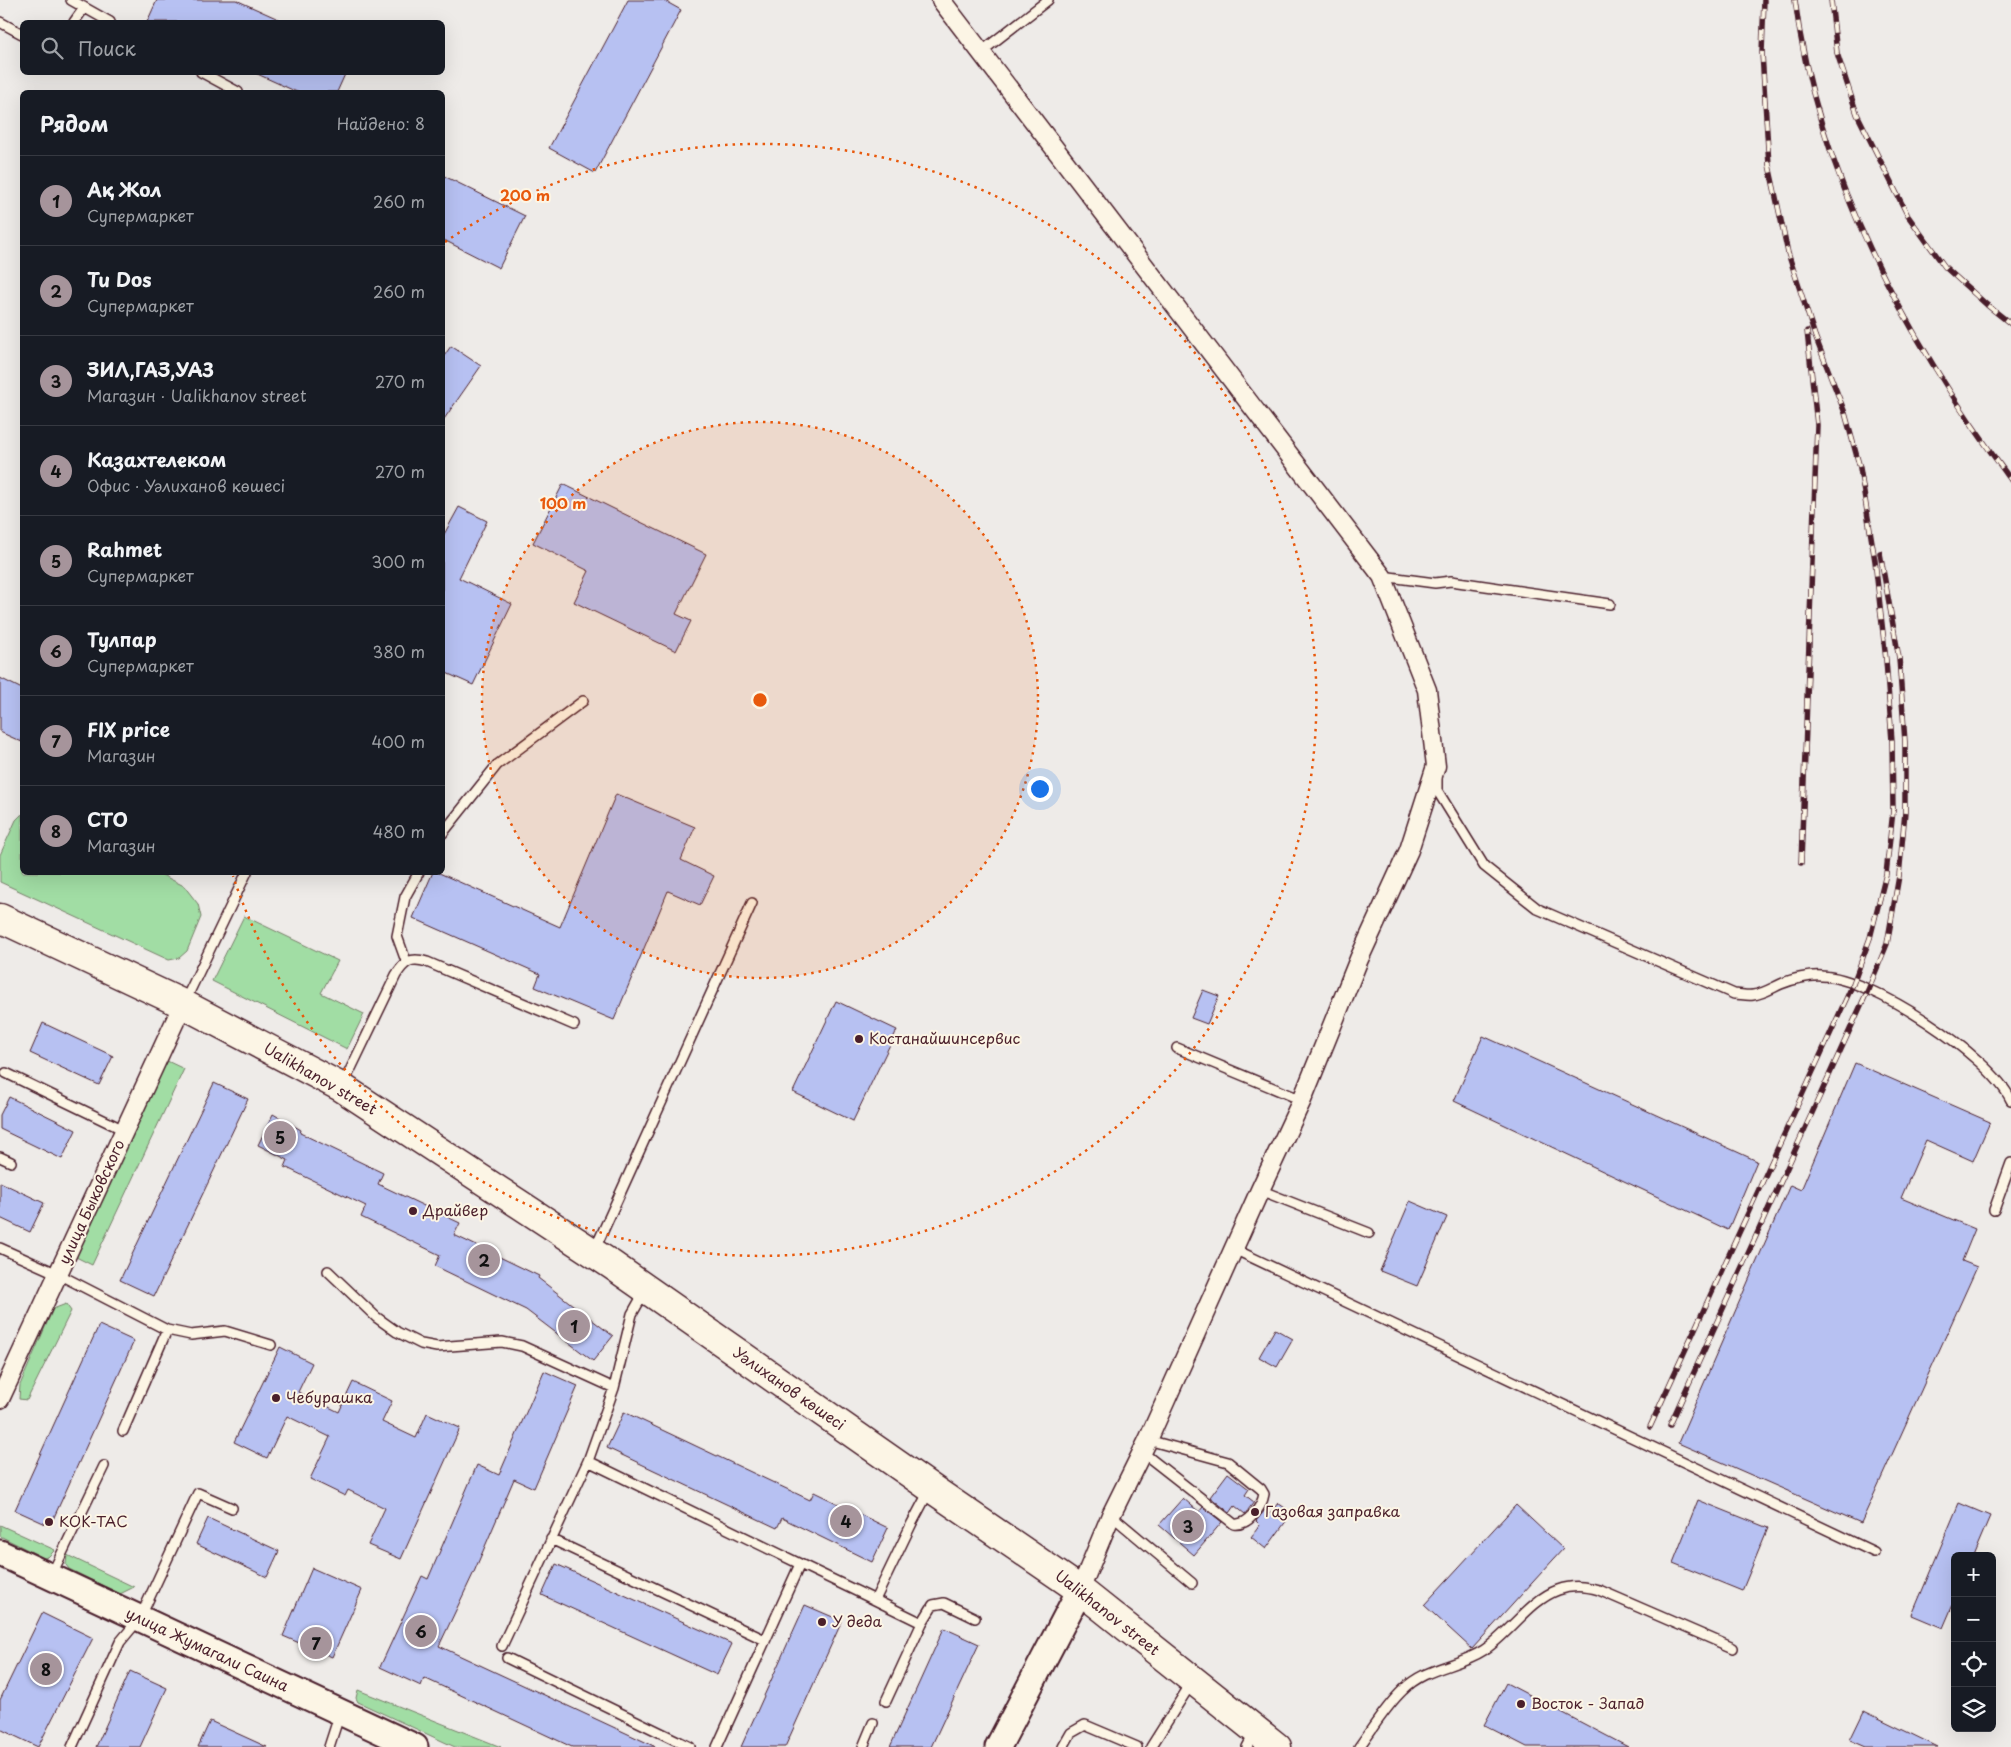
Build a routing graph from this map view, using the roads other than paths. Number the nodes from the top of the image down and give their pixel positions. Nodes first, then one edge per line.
1 (71, 0) edge
2 (941, 0) edge
3 (1048, 0) edge
4 (84, 8) junction
5 (75, 20) edge
6 (106, 20) edge
7 (0, 22) edge
8 (20, 33) edge
9 (980, 52) junction
10 (207, 75) edge
11 (234, 90) edge
12 (1382, 576) junction
13 (1610, 604) dead end
14 (583, 701) dead end
15 (1436, 766) junction
16 (445, 830) edge
17 (246, 875) edge
18 (417, 875) edge
19 (752, 903) dead end
20 (0, 918) edge
21 (406, 962) junction
22 (183, 1004) junction
23 (574, 1025) dead end
24 (1177, 1048) dead end
25 (6, 1073) dead end
26 (341, 1088) junction
27 (1302, 1100) junction
28 (2011, 1100) edge
29 (124, 1130) junction
30 (0, 1157) edge
31 (11, 1162) dead end
32 (2011, 1163) edge
33 (1260, 1190) junction
34 (1994, 1210) dead end
35 (1369, 1233) dead end
36 (0, 1248) edge
37 (1234, 1249) junction
38 (593, 1254) junction
39 (328, 1271) dead end
40 (58, 1274) junction
41 (646, 1289) junction
42 (167, 1330) junction
43 (271, 1345) dead end
44 (614, 1388) junction
45 (0, 1400) edge
46 (123, 1431) dead end
47 (1145, 1446) junction
48 (588, 1461) junction
49 (104, 1466) dead end
50 (931, 1488) junction
51 (232, 1508) dead end
52 (1111, 1516) junction
53 (551, 1539) junction
54 (0, 1552) edge
55 (1874, 1552) dead end
56 (800, 1564) junction
57 (51, 1576) junction
58 (1192, 1583) dead end
59 (1080, 1590) junction
60 (875, 1600) junction
61 (140, 1618) junction
62 (975, 1618) dead end
63 (922, 1623) junction
64 (765, 1640) junction
65 (502, 1646) dead end
66 (1733, 1648) dead end
67 (506, 1658) dead end
68 (1193, 1681) junction
69 (886, 1702) dead end
70 (340, 1712) junction
71 (874, 1722) dead end
72 (1251, 1739) edge
73 (72, 1747) edge
74 (329, 1747) edge
75 (415, 1747) edge
76 (690, 1747) edge
77 (717, 1747) edge
78 (863, 1747) edge
79 (998, 1747) edge
80 (1063, 1747) edge
81 (1137, 1747) edge
82 (1151, 1747) edge
83 (1277, 1747) edge
84 (1359, 1747) edge

1 - 4 lane
2 - 9 street
3 - 9 lane
4 - 5 lane
4 - 6 lane
7 - 8 lane
9 - 12 street
10 - 11 lane
12 - 13 lane
12 - 15 street
14 - 16 lane
15 - 27 street
15 - 28 lane
17 - 22 lane
18 - 21 lane
19 - 38 lane
20 - 22 highway, Ualikhanov street
21 - 23 lane
21 - 26 lane
22 - 26 highway, Ualikhanov street
22 - 29 street, улица Быковского
24 - 27 lane
25 - 29 lane
26 - 38 highway, Ualikhanov street
27 - 33 street
29 - 40 street, улица Быковского
30 - 31 lane
32 - 34 lane
33 - 35 lane
33 - 37 street
36 - 40 lane
37 - 47 street
37 - 55 lane
38 - 41 highway, Ualikhanov street
39 - 44 lane
40 - 42 lane
40 - 45 street, улица Быковского
41 - 44 lane
41 - 50 highway, Уәлиханов көшесі
42 - 43 lane
42 - 46 lane
44 - 48 lane
47 - 47 lane
47 - 52 street
48 - 53 lane
48 - 56 lane
49 - 57 lane
50 - 59 highway, Ualikhanov street
50 - 60 lane
51 - 61 lane
52 - 58 lane
52 - 59 street
53 - 64 lane
53 - 65 lane
54 - 57 street, улица Жумагали Саина
56 - 60 lane
56 - 64 lane
57 - 61 street, улица Жумагали Саина
59 - 68 highway, Ualikhanov street
59 - 79 street
60 - 63 lane
61 - 70 street, улица Жумагали Саина
61 - 73 lane
62 - 63 lane
63 - 69 lane
64 - 77 lane
66 - 84 lane
67 - 76 lane
68 - 72 highway, Ualikhanov street
68 - 82 lane
70 - 74 lane
70 - 75 street, улица Жумагали Саина
71 - 78 lane
72 - 83 highway, Ualikhanov street
80 - 81 lane

